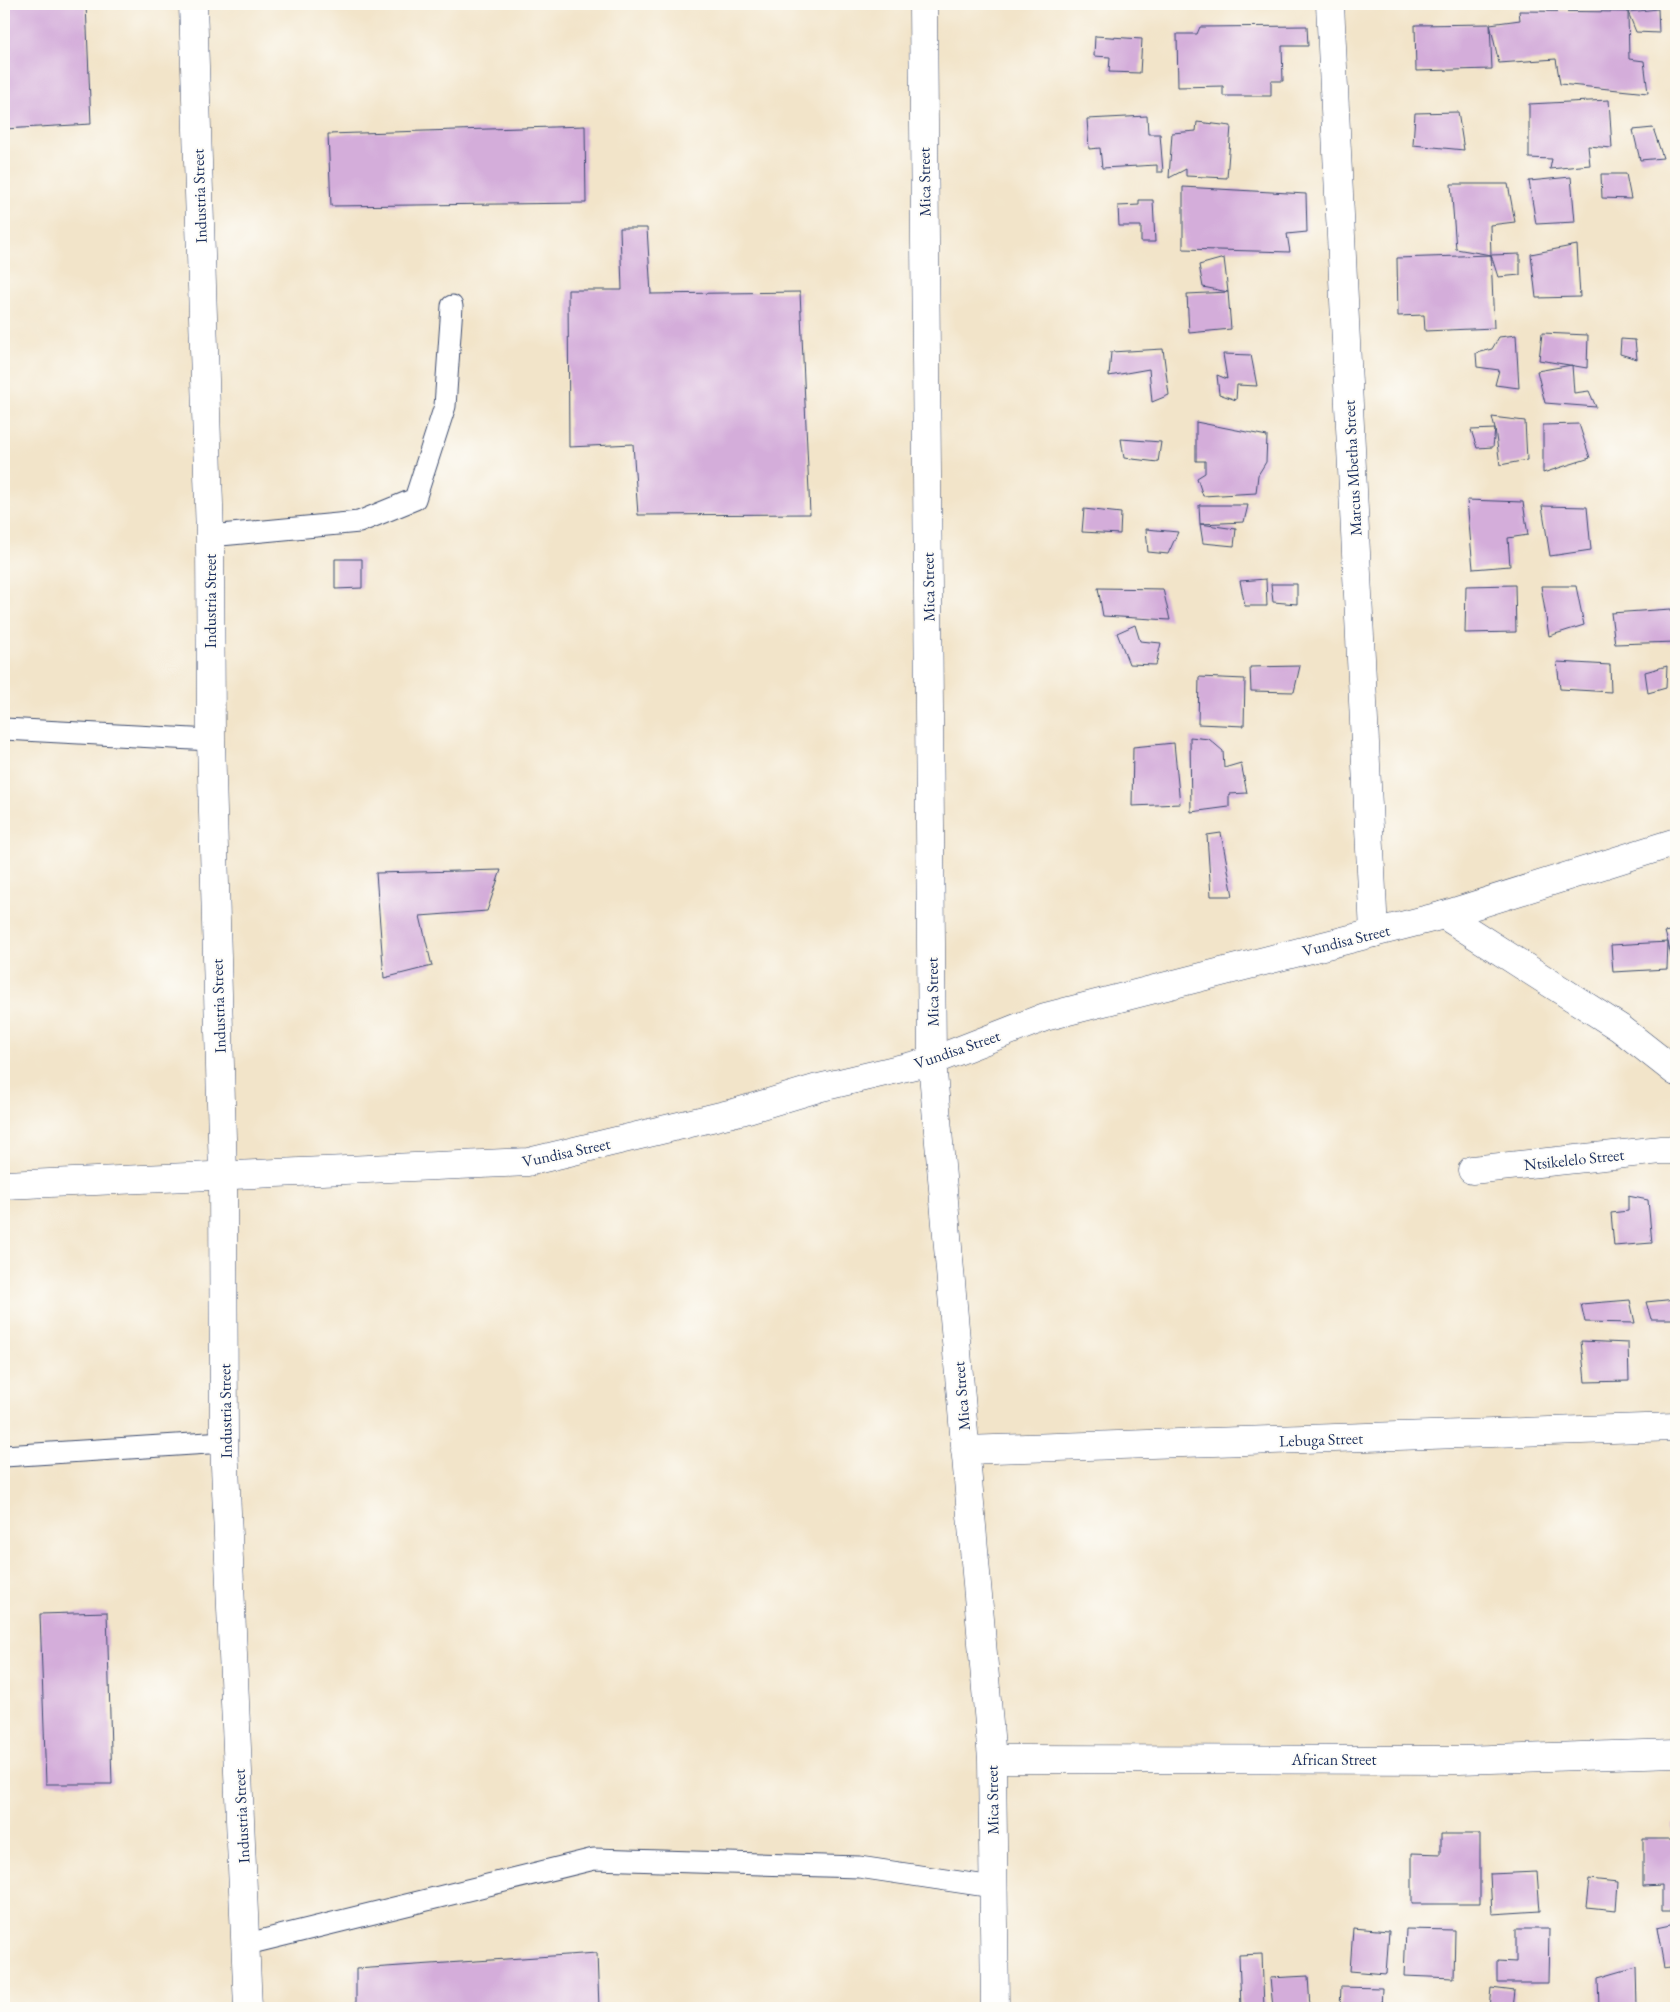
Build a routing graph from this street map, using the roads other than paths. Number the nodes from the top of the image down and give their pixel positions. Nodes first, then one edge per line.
1 (193, 4) edge
2 (922, 4) edge
3 (1330, 4) edge
4 (452, 306) dead end
5 (210, 536) junction
6 (4, 729) edge
7 (211, 740) junction
8 (1676, 842) edge
9 (1444, 915) junction
10 (1374, 933) junction
11 (932, 1061) junction
12 (1676, 1072) edge
13 (1676, 1150) edge
14 (1472, 1170) dead end
15 (223, 1175) junction
16 (4, 1185) edge
17 (1676, 1427) edge
18 (224, 1442) junction
19 (965, 1450) junction
20 (4, 1456) edge
21 (1676, 1753) edge
22 (992, 1758) junction
23 (993, 1887) junction
24 (247, 1944) junction
25 (248, 2008) edge
26 (995, 2008) edge

1 - 5 street, Industria Street
2 - 11 street, Mica Street
3 - 10 street, Marcus Mbetha Street
4 - 5 lane
5 - 7 street, Industria Street
6 - 7 lane
7 - 15 street, Industria Street
8 - 9 street, Vundisa Street
9 - 10 street, Vundisa Street
9 - 12 street
10 - 11 street, Vundisa Street
11 - 15 street, Vundisa Street
11 - 19 street, Mica Street
13 - 14 street, Ntsikelelo Street
15 - 16 street, Vundisa Street
15 - 18 street, Industria Street
17 - 19 street, Lebuga Street
18 - 20 lane
18 - 24 street, Industria Street
19 - 22 street, Mica Street
21 - 22 street, African Street
22 - 23 street, Mica Street
23 - 24 lane
23 - 26 street, Mica Street
24 - 25 street, Industria Street

